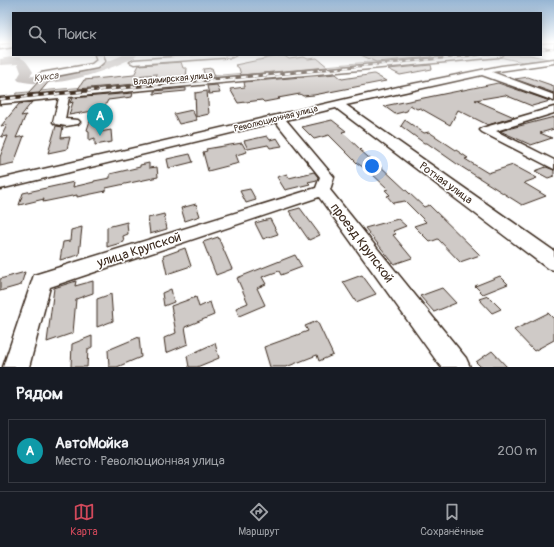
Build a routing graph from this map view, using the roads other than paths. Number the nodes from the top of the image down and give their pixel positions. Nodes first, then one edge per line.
1 (100, 59) edge
2 (138, 59) edge
3 (174, 59) edge
4 (402, 59) edge
5 (454, 59) edge
6 (554, 60) edge
7 (482, 72) junction
8 (41, 76) dead end
9 (66, 95) junction
10 (554, 98) edge
11 (1, 100) edge
12 (338, 104) junction
13 (554, 110) edge
14 (279, 118) junction
15 (74, 122) dead end
16 (554, 165) edge
17 (0, 184) edge
18 (322, 191) junction
19 (554, 262) edge
20 (16, 367) edge
21 (457, 367) edge

1 - 8 street
2 - 3 street
4 - 11 street, Владимирская улица
5 - 9 street, Владимирская улица
6 - 7 street, Революционная улица
7 - 10 street
7 - 12 street, Революционная улица
9 - 11 street, Владимирская улица
9 - 15 street
12 - 14 street, Революционная улица
12 - 19 street, Ротная улица
13 - 16 street
14 - 17 street, Революционная улица
14 - 18 street
18 - 20 street, улица Крупской
18 - 21 street, проезд Крупской

